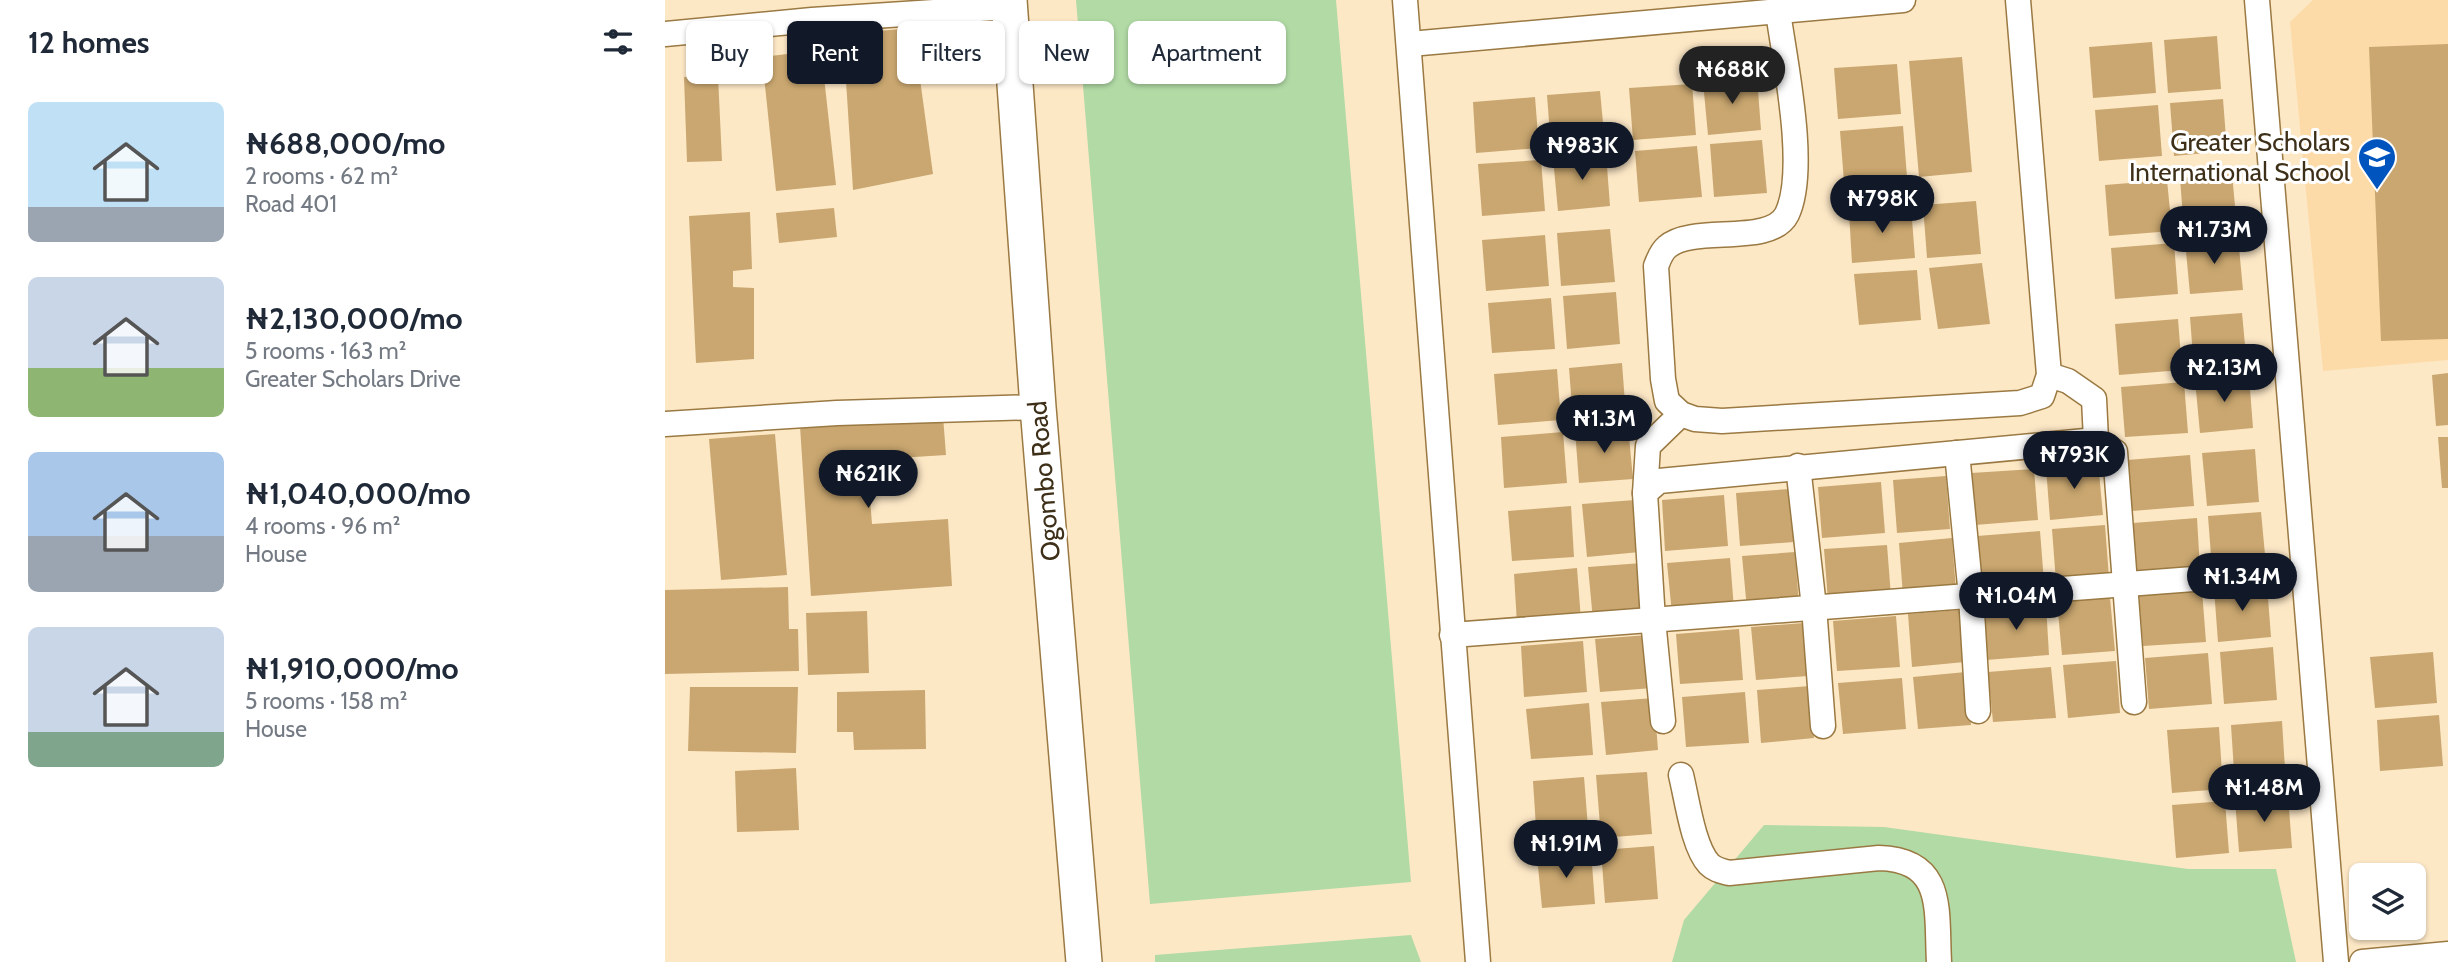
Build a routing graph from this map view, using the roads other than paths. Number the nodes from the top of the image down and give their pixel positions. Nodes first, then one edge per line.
1 (1405, 0) edge
2 (1903, 0) edge
3 (2018, 0) edge
4 (2257, 0) edge
5 (1010, 4) edge
6 (1654, 10) edge
7 (1778, 12) junction
8 (665, 34) edge
9 (1410, 44) junction
10 (2049, 375) junction
11 (1038, 407) junction
12 (1681, 414) junction
13 (665, 424) edge
14 (2096, 439) junction
15 (1957, 453) junction
16 (1798, 466) junction
17 (1645, 493) junction
18 (2233, 576) dead end
19 (2123, 583) junction
20 (1971, 596) junction
21 (1814, 607) junction
22 (1653, 620) junction
23 (1452, 635) junction
24 (2134, 702) dead end
25 (1978, 711) dead end
26 (1663, 721) dead end
27 (1823, 726) dead end
28 (1681, 775) dead end
29 (2448, 954) edge
30 (1084, 962) edge
31 (1478, 962) edge
32 (1939, 962) edge
33 (2336, 962) edge
34 (2362, 962) edge

1 - 9 street
2 - 7 street
3 - 10 street
4 - 33 street
5 - 8 street
5 - 11 main road, Ogombo Road
6 - 7 street
6 - 9 street
7 - 12 street
9 - 23 street
10 - 12 street
10 - 14 street
11 - 13 street
11 - 30 main road, Ogombo Road
12 - 17 street
14 - 15 street
14 - 19 street
15 - 16 street
15 - 20 street
16 - 17 street
16 - 21 street
17 - 22 street
18 - 19 street
19 - 20 street
19 - 24 street
20 - 21 street
20 - 25 street
21 - 22 street
21 - 27 street
22 - 23 street
22 - 26 street
23 - 31 street
28 - 32 street
29 - 34 street

